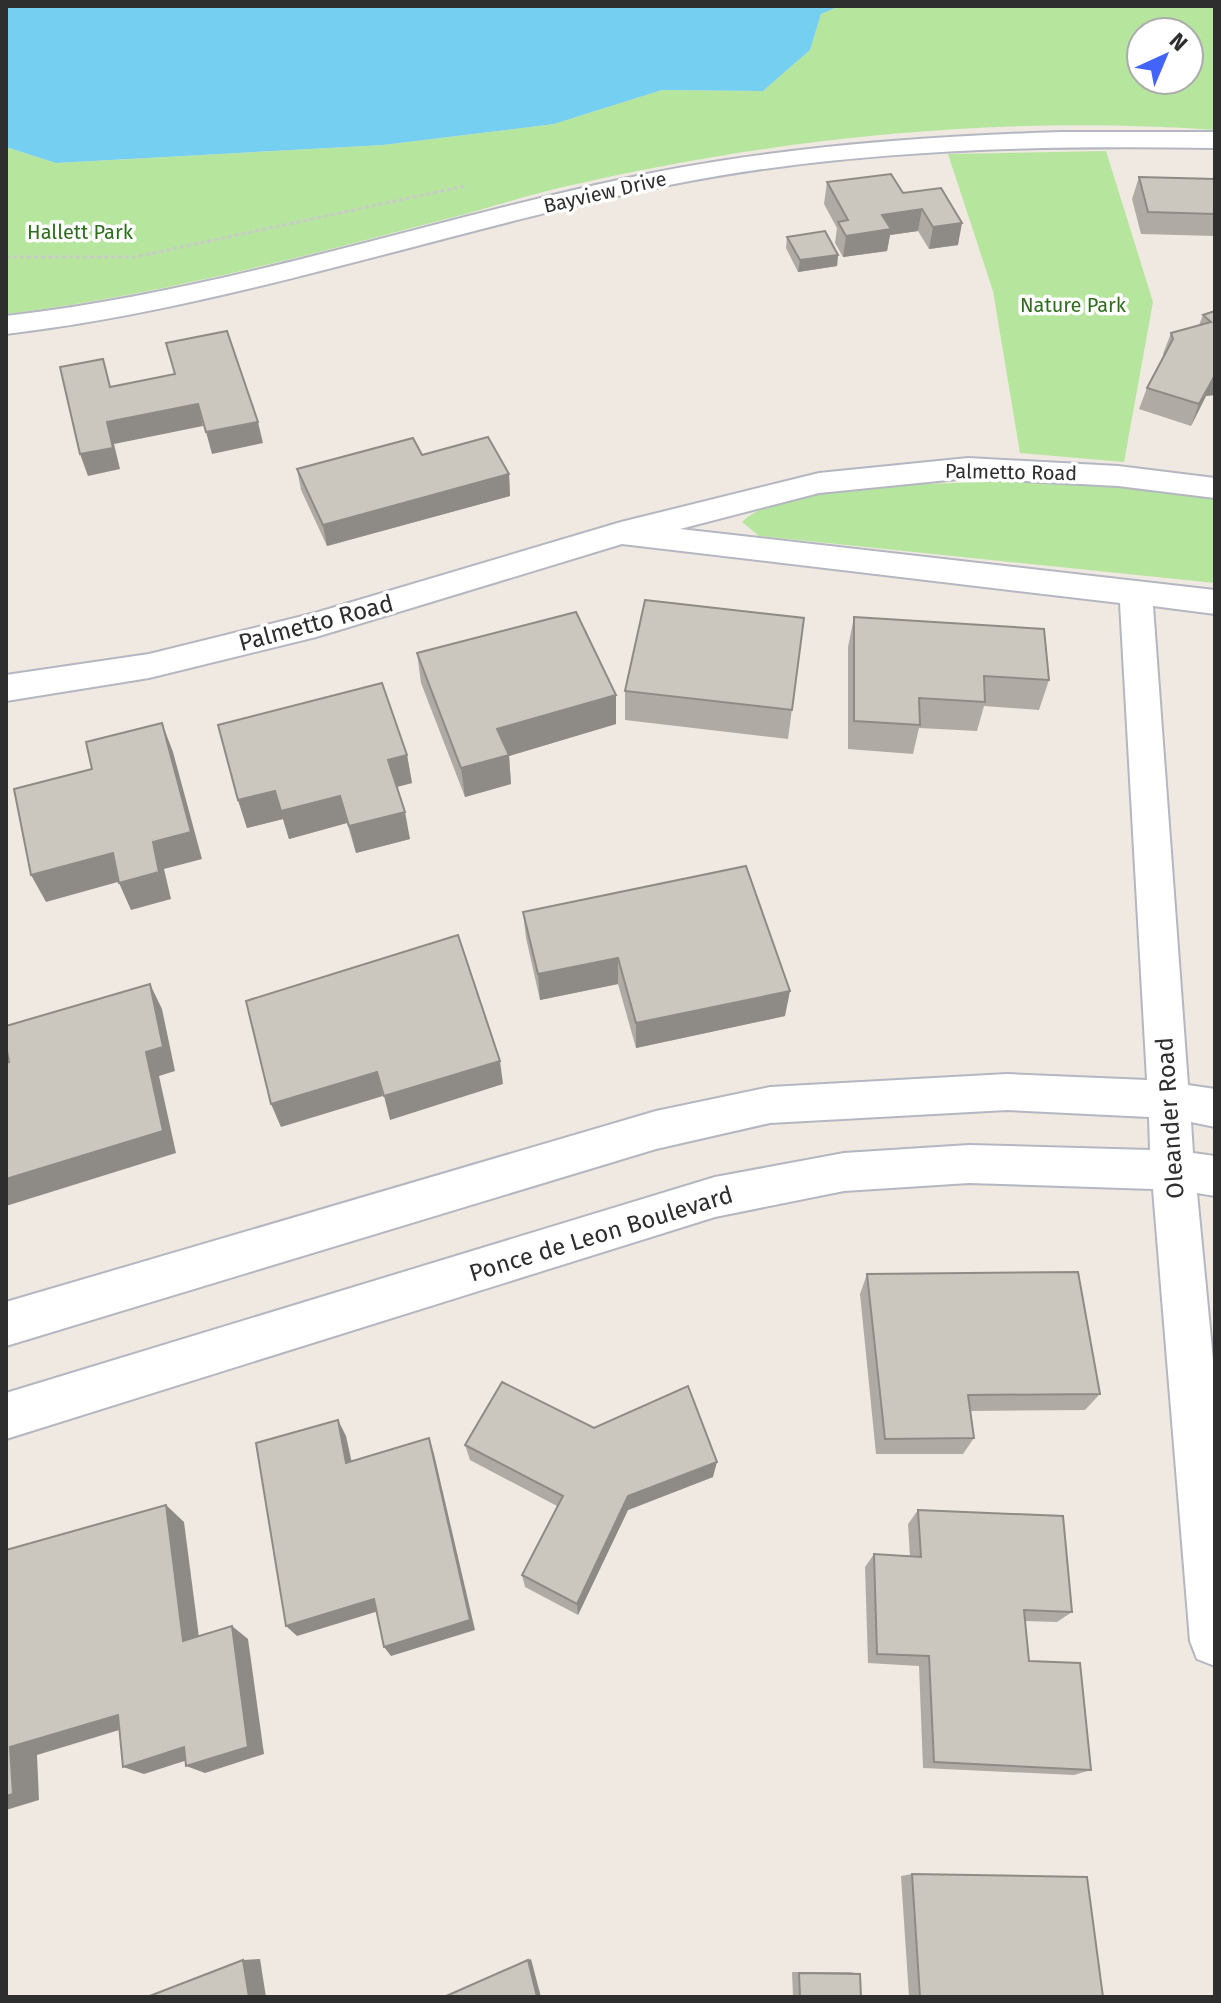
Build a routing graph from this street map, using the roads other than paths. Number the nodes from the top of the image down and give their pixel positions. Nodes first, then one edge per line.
1 (1215, 140) edge
2 (6, 325) edge
3 (1215, 488) edge
4 (621, 533) junction
5 (1136, 594) junction
6 (1215, 602) edge
7 (6, 688) edge
8 (1170, 1100) junction
9 (1215, 1108) edge
10 (1194, 1173) edge
11 (6, 1324) edge
12 (6, 1416) edge
13 (1215, 1641) edge

1 - 2 street, Bayview Drive
3 - 4 street, Palmetto Road
4 - 5 street, Palmetto Road
4 - 7 street, Palmetto Road
5 - 6 street, Palmetto Road
5 - 8 street, Oleander Road
8 - 9 street
8 - 10 street, Oleander Road
8 - 11 street
10 - 12 street, Ponce de Leon Boulevard
10 - 13 street, Oleander Road

